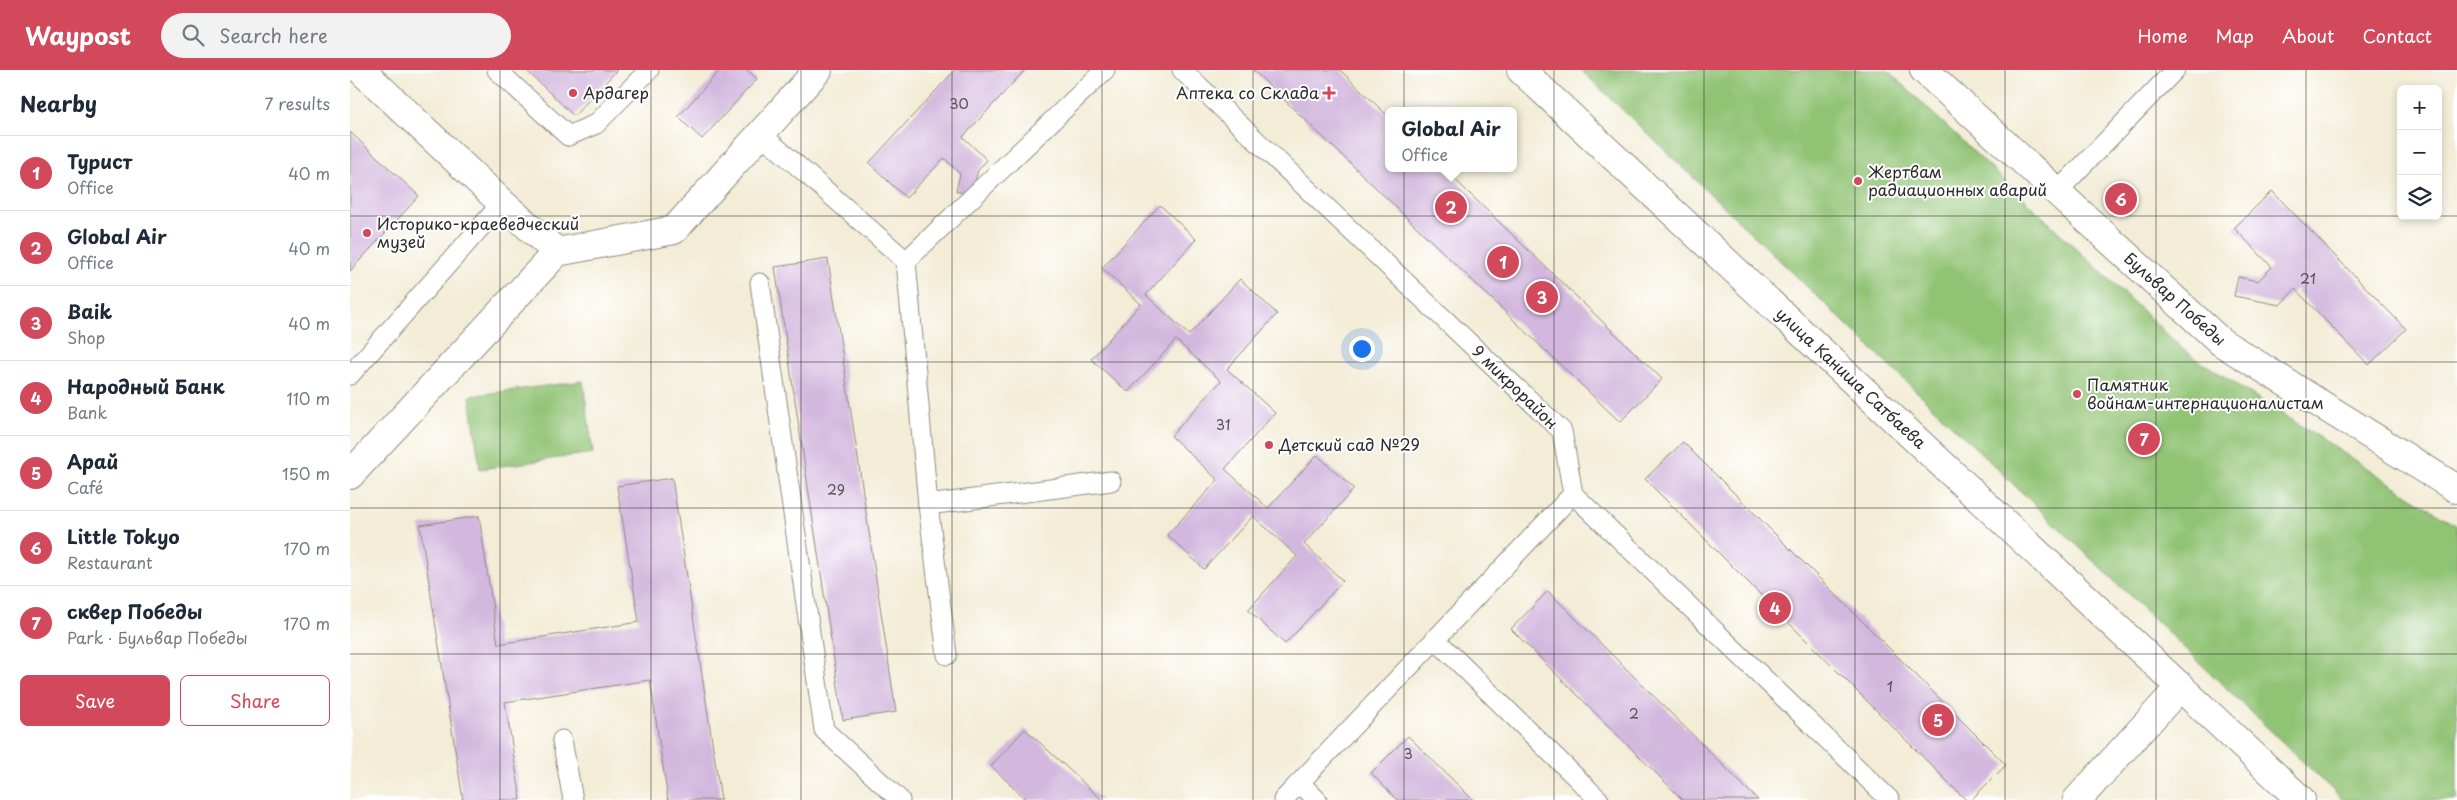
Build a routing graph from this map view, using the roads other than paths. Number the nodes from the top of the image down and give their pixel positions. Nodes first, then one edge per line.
1 (361, 70) edge
2 (497, 70) edge
3 (649, 70) edge
4 (818, 70) edge
5 (1106, 70) edge
6 (1182, 70) edge
7 (1522, 70) edge
8 (1924, 70) edge
9 (2175, 70) edge
10 (761, 134) junction
11 (2057, 192) junction
12 (502, 203) junction
13 (557, 252) junction
14 (906, 262) junction
15 (760, 283) dead end
16 (350, 375) edge
17 (350, 475) edge
18 (1111, 480) dead end
19 (2457, 489) edge
20 (1573, 494) junction
21 (928, 505) junction
22 (1435, 640) junction
23 (947, 654) dead end
24 (2181, 686) junction
25 (562, 740) dead end
26 (1300, 782) junction
27 (573, 800) edge
28 (900, 800) edge
29 (1283, 800) edge
30 (1317, 800) edge
31 (1599, 800) edge
32 (1890, 800) edge
33 (2077, 800) edge
34 (2301, 800) edge

1 - 12 street
2 - 3 lane
4 - 10 street
5 - 14 lane
6 - 20 lane, 9 микрорайон
7 - 24 street, улица Каниша Сатбаева
8 - 11 street, Бульвар Победы
9 - 11 lane
10 - 13 street
10 - 14 lane
11 - 19 street, Бульвар Победы
12 - 13 street
12 - 16 lane
13 - 17 street
14 - 21 lane
15 - 28 lane
18 - 21 lane
20 - 22 lane
20 - 32 lane
21 - 23 lane
22 - 26 lane
22 - 31 lane
24 - 33 street
24 - 34 street, улица Каниша Сатбаева
25 - 27 lane
26 - 29 lane
26 - 30 lane

